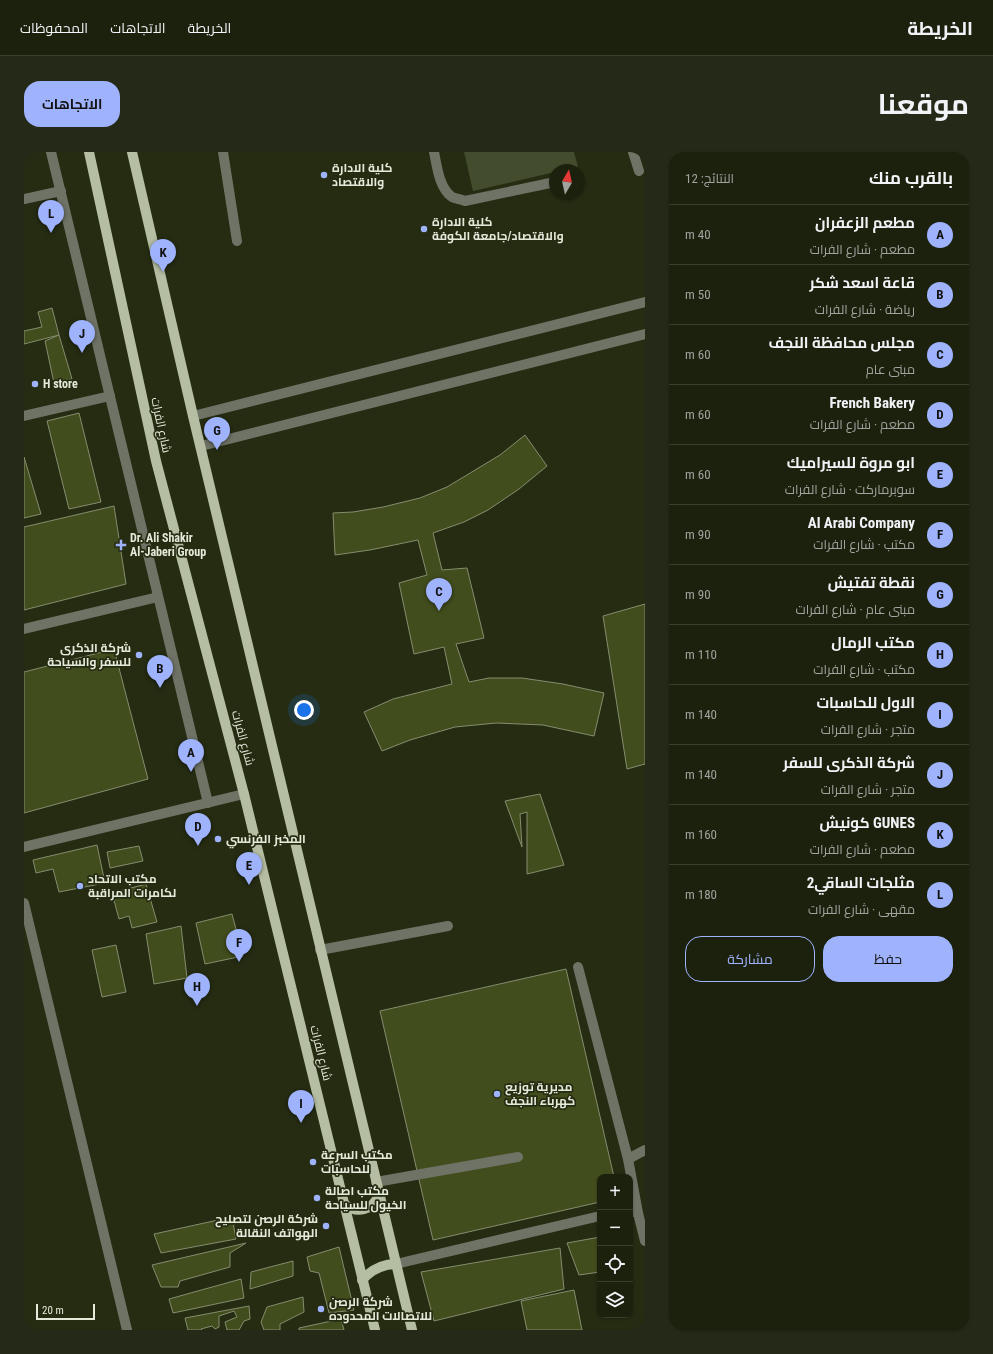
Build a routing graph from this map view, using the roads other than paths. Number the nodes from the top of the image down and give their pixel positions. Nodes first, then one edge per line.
1 (51, 152) edge
2 (89, 152) edge
3 (132, 152) edge
4 (223, 152) edge
5 (434, 152) edge
6 (633, 152) edge
7 (639, 171) dead end
8 (549, 183) edge
9 (61, 191) junction
10 (24, 200) edge
11 (237, 241) dead end
12 (645, 302) edge
13 (645, 334) edge
14 (110, 396) junction
15 (24, 416) edge
16 (193, 416) junction
17 (200, 446) junction
18 (158, 597) junction
19 (24, 629) edge
20 (244, 794) junction
21 (208, 803) junction
22 (24, 847) edge
23 (24, 903) edge
24 (448, 926) dead end
25 (320, 950) junction
26 (578, 967) dead end
27 (645, 1150) edge
28 (518, 1157) dead end
29 (628, 1159) junction
30 (376, 1182) junction
31 (379, 1195) junction
32 (344, 1204) junction
33 (634, 1212) edge
34 (597, 1217) edge
35 (645, 1241) edge
36 (396, 1264) junction
37 (362, 1280) junction
38 (127, 1330) edge
39 (375, 1330) edge
40 (412, 1330) edge

1 - 9 street
2 - 20 main road, شارع الفرات
3 - 16 main road, شارع الفرات
4 - 11 street
5 - 8 street
6 - 7 street
9 - 10 street
9 - 14 street
12 - 16 street
13 - 17 street
14 - 15 street
14 - 18 street
16 - 17 main road, شارع الفرات
17 - 25 main road, شارع الفرات
18 - 19 street
18 - 21 street
20 - 21 street
20 - 32 main road, شارع الفرات
21 - 22 street
23 - 38 street
24 - 25 street
25 - 30 main road, شارع الفرات
26 - 29 street
27 - 29 street
28 - 30 street
29 - 33 street
30 - 31 main road, شارع الفرات
31 - 32 main road
31 - 36 main road, شارع الفرات
32 - 37 main road, شارع الفرات
33 - 35 street
34 - 36 street
36 - 37 main road
36 - 40 main road, شارع الفرات
37 - 39 main road, شارع الفرات

